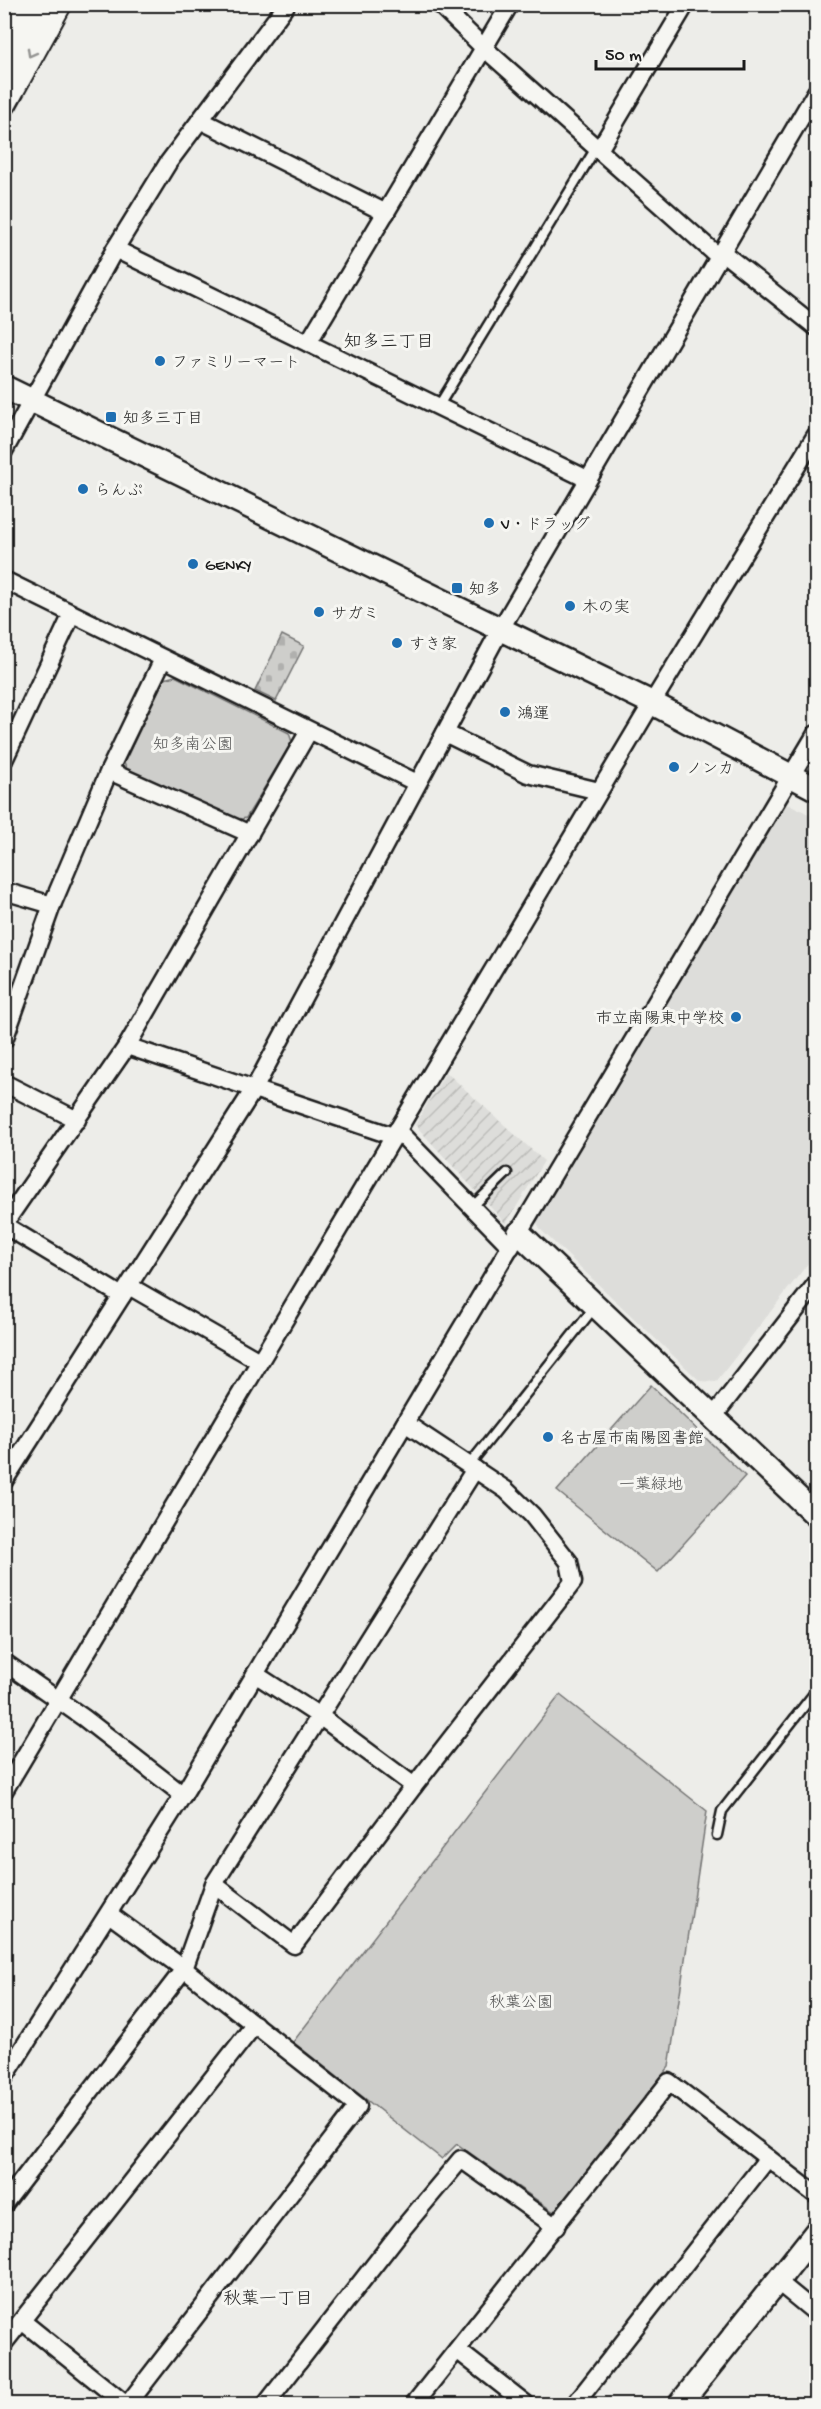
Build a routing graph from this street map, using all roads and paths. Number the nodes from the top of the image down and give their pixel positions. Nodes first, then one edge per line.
1 (31, 4) edge
2 (58, 4) edge
3 (287, 4) edge
4 (439, 4) edge
5 (510, 4) edge
6 (686, 4) edge
7 (484, 48) junction
8 (4, 52) edge
9 (816, 92) edge
10 (4, 102) edge
11 (200, 120) junction
12 (598, 149) junction
13 (386, 213) junction
14 (115, 249) junction
15 (720, 254) junction
16 (816, 327) edge
17 (308, 343) junction
18 (4, 387) edge
19 (32, 400) junction
20 (438, 407) junction
21 (816, 435) edge
22 (4, 451) edge
23 (587, 479) junction
24 (4, 580) edge
25 (72, 614) junction
26 (500, 630) junction
27 (163, 659) junction
28 (651, 704) junction
29 (309, 731) junction
30 (445, 733) junction
31 (816, 734) edge
32 (4, 760) edge
33 (109, 771) junction
34 (791, 776) junction
35 (417, 783) junction
36 (816, 789) edge
37 (599, 791) junction
38 (250, 834) junction
39 (4, 891) edge
40 (52, 906) junction
41 (4, 1040) edge
42 (128, 1046) junction
43 (4, 1083) edge
44 (254, 1089) junction
45 (77, 1120) junction
46 (395, 1133) junction
47 (507, 1173) dead end
48 (472, 1208) junction
49 (4, 1224) edge
50 (515, 1240) junction
51 (816, 1284) edge
52 (126, 1291) junction
53 (595, 1306) junction
54 (259, 1361) junction
55 (713, 1417) junction
56 (405, 1423) junction
57 (472, 1467) junction
58 (4, 1481) edge
59 (816, 1515) edge
60 (4, 1662) edge
61 (255, 1674) junction
62 (816, 1691) edge
63 (58, 1700) junction
64 (321, 1717) junction
65 (414, 1786) junction
66 (4, 1791) edge
67 (183, 1796) junction
68 (717, 1835) dead end
69 (214, 1884) junction
70 (109, 1914) junction
71 (184, 1969) junction
72 (255, 2024) junction
73 (4, 2078) edge
74 (768, 2158) junction
75 (816, 2195) edge
76 (4, 2204) edge
77 (556, 2227) junction
78 (816, 2232) edge
79 (777, 2281) junction
80 (816, 2313) edge
81 (22, 2320) junction
82 (4, 2343) edge
83 (457, 2350) junction
84 (127, 2404) edge
85 (266, 2404) edge
86 (414, 2404) edge
87 (526, 2404) edge
88 (575, 2404) edge
89 (680, 2404) edge

1 - 8 main road
2 -> 10 main road
3 - 11 street
4 - 7 street
5 - 7 street
6 - 12 street
7 - 12 street
7 - 13 street
9 - 15 street
11 - 13 street
11 - 14 street
12 - 15 street
12 - 20 lane
13 - 17 street
14 - 17 street
14 - 19 street
15 - 16 street
15 - 23 street
17 - 20 street
18 - 19 street
19 - 22 street
19 - 26 street
20 - 23 street
21 - 28 street
23 - 26 street
24 - 25 street
25 - 27 street
25 - 32 street
26 - 28 street
26 - 30 street
27 - 29 street
27 - 33 street
28 - 34 street
28 - 37 street
29 - 35 street
29 - 38 street
30 - 35 street
30 - 37 street
31 - 34 street
33 - 38 street
33 - 40 street
34 - 36 street
34 - 50 street
35 - 44 street
37 - 46 street
38 - 42 street
39 - 40 street
40 - 41 street
42 - 44 street
42 - 45 street
43 - 45 street
44 - 46 street
44 - 52 street
45 - 49 street
46 - 48 street
46 - 54 street
47 - 48 lane
48 - 50 street
49 - 52 street
50 - 53 street
50 - 56 street
51 - 55 street
52 - 54 street
52 - 58 street
53 - 55 street
53 - 57 lane
54 - 63 street
55 - 59 street
56 - 57 street
56 - 61 street
57 - 64 street
57 - 65 street
60 - 63 street
61 - 64 street
61 - 67 street
62 - 68 lane
63 - 66 street
63 - 67 street
64 - 65 street
64 - 69 street
65 - 69 street
67 - 70 street
69 - 71 street
70 - 71 street
70 - 73 street
71 - 72 street
71 - 76 street
72 - 81 street
72 - 84 street
74 - 75 street
74 - 77 street
74 - 88 street
77 - 83 street
77 - 85 street
78 - 79 street
79 - 80 street
79 - 89 street
81 - 82 street
81 - 84 street
83 - 86 street
83 - 87 street

